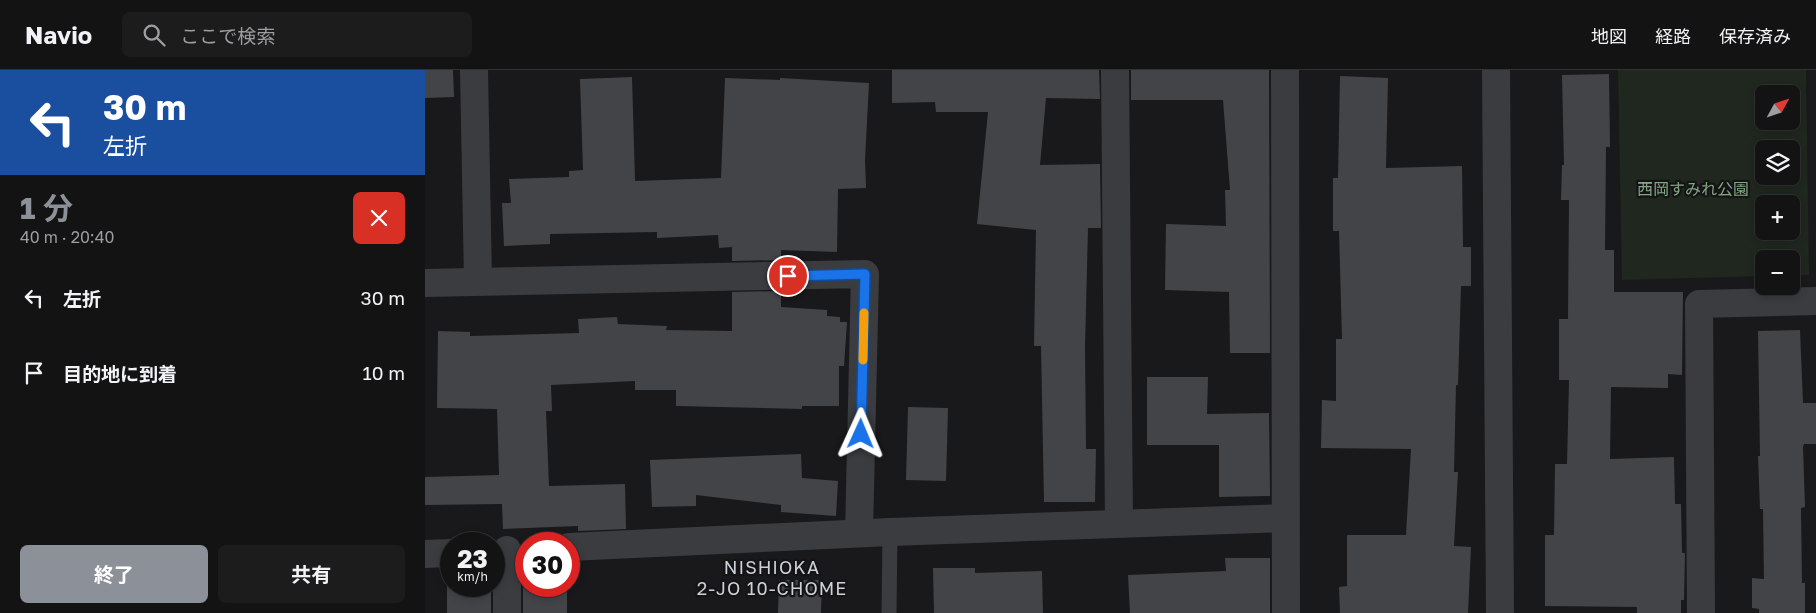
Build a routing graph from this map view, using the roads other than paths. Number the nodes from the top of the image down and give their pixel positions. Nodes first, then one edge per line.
1 (475, 70) edge
2 (1115, 70) edge
3 (1285, 70) edge
4 (1496, 70) edge
5 (478, 281) junction
6 (425, 283) edge
7 (1816, 301) edge
8 (1284, 518) junction
9 (1119, 523) junction
10 (890, 532) junction
11 (859, 533) junction
12 (580, 546) edge
13 (509, 550) edge
14 (440, 553) edge
15 (425, 554) edge
16 (507, 613) edge
17 (889, 613) edge
18 (1285, 613) edge
19 (1500, 613) edge
20 (1701, 613) edge

1 - 5 street
2 - 9 street
3 - 8 street
4 - 19 street
5 - 6 street
5 - 11 street
7 - 20 street
8 - 9 street
8 - 18 street
9 - 10 street
10 - 11 street
10 - 17 lane
11 - 12 street
13 - 16 street
14 - 15 street

